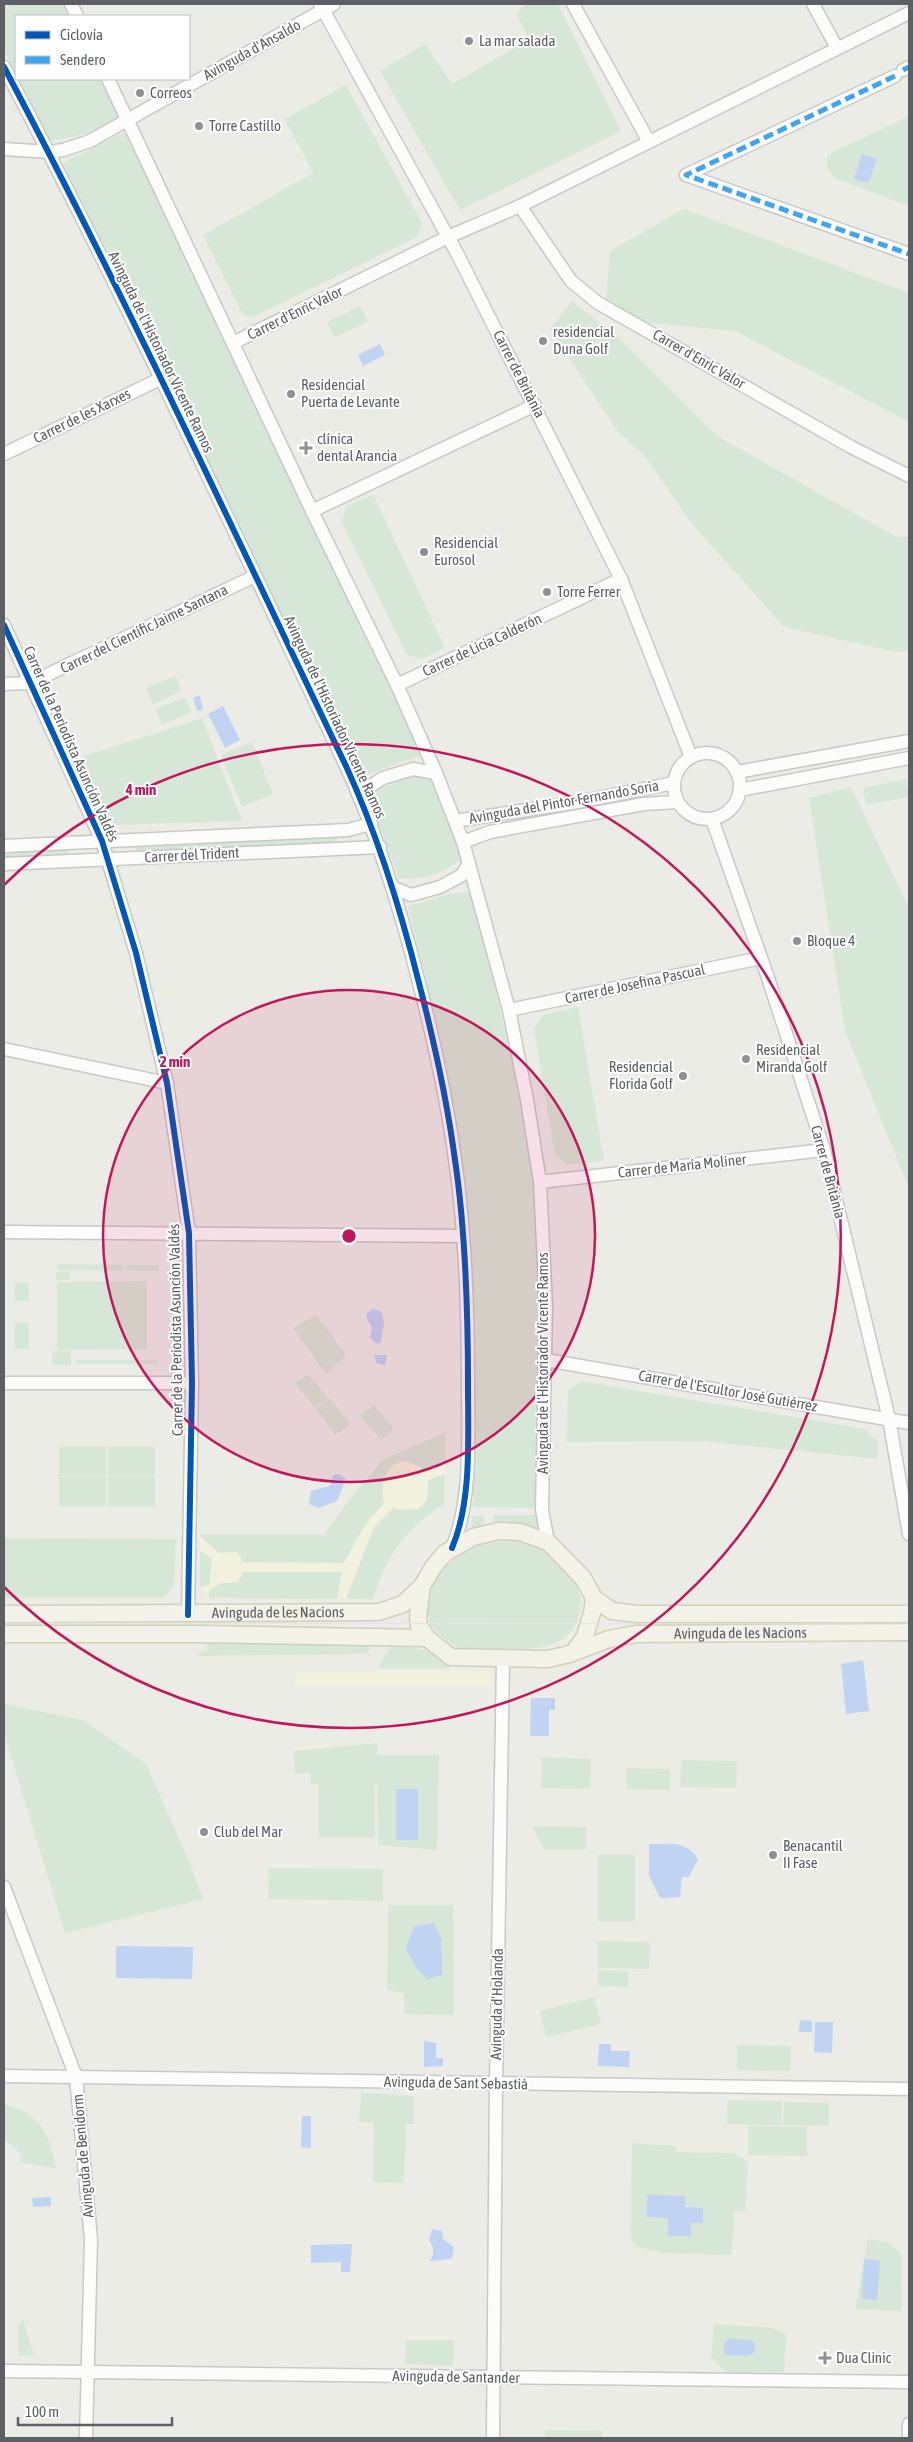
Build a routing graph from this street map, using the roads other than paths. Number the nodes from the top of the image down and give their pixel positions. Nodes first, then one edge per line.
1 (573, 4) edge
2 (813, 4) edge
3 (326, 6) edge
4 (909, 13) edge
5 (837, 48) junction
6 (4, 67) edge
7 (902, 71) edge
8 (109, 80) edge
9 (129, 119) junction
10 (649, 142) junction
11 (4, 149) edge
12 (48, 152) junction
13 (520, 206) junction
14 (448, 237) junction
15 (909, 254) edge
16 (232, 343) junction
17 (160, 379) junction
18 (535, 405) junction
19 (4, 454) edge
20 (909, 476) edge
21 (312, 511) junction
22 (255, 576) junction
23 (622, 579) junction
24 (4, 625) edge
25 (30, 683) junction
26 (4, 684) edge
27 (397, 685) junction
28 (909, 741) edge
29 (691, 757) junction
30 (909, 758) edge
31 (737, 772) junction
32 (436, 773) junction
33 (674, 783) junction
34 (740, 790) junction
35 (358, 794) junction
36 (677, 802) junction
37 (712, 819) junction
38 (455, 821) junction
39 (372, 824) junction
40 (102, 841) junction
41 (463, 842) junction
42 (4, 846) edge
43 (380, 847) junction
44 (108, 859) junction
45 (469, 863) junction
46 (4, 864) edge
47 (394, 888) junction
48 (761, 958) junction
49 (509, 1010) junction
50 (4, 1049) edge
51 (167, 1083) junction
52 (824, 1150) junction
53 (540, 1182) junction
54 (4, 1232) edge
55 (189, 1233) junction
56 (462, 1236) junction
57 (546, 1360) junction
58 (4, 1383) edge
59 (192, 1383) junction
60 (889, 1420) junction
61 (909, 1423) edge
62 (909, 1534) edge
63 (548, 1542) junction
64 (452, 1548) junction
65 (422, 1586) junction
66 (594, 1598) junction
67 (4, 1614) edge
68 (909, 1614) edge
69 (188, 1615) junction
70 (909, 1632) edge
71 (4, 1634) edge
72 (427, 1638) junction
73 (574, 1652) junction
74 (504, 1659) junction
75 (4, 1887) edge
76 (4, 2076) edge
77 (76, 2077) junction
78 (496, 2083) junction
79 (909, 2089) edge
80 (4, 2371) edge
81 (89, 2372) junction
82 (494, 2377) junction
83 (909, 2382) edge
84 (909, 2424) edge
85 (86, 2438) edge
86 (493, 2438) edge
87 (909, 2438) edge

1 - 10 street
2 - 5 street
3 - 9 street, Avinguda d'Ansaldo
3 - 14 street, Carrer de Britània
4 - 5 street, Carrer d'Enric Valor
5 - 10 street, Carrer d'Enric Valor
6 - 12 street, Avinguda de l'Historiador Vicente Ramos
7 - 15 street
8 - 9 street, Avinguda de l'Historiador Vicente Ramos
9 - 12 street, Avinguda d'Ansaldo
9 - 16 street, Avinguda de l'Historiador Vicente Ramos
10 - 13 street, Carrer d'Enric Valor
11 - 12 street, Avinguda d'Ansaldo
12 - 17 street, Avinguda de l'Historiador Vicente Ramos
13 - 14 street, Carrer d'Enric Valor
13 - 20 street, Carrer d'Enric Valor
14 - 16 street, Carrer d'Enric Valor
14 - 18 street, Carrer de Britània
16 - 21 street, Avinguda de l'Historiador Vicente Ramos
17 - 19 street, Carrer de les Xarxes
17 - 22 street, Avinguda de l'Historiador Vicente Ramos
18 - 21 street
18 - 23 street, Carrer de Britània
21 - 27 street, Avinguda de l'Historiador Vicente Ramos
22 - 25 street, Carrer del Científic Jaime Santana
22 - 35 street, Avinguda de l'Historiador Vicente Ramos
23 - 27 street, Carrer de Licia Calderón
23 - 29 street, Carrer de Britània
24 - 25 street, Carrer de la Periodista Asunción Valdés
25 - 26 street, Carrer del Científic Jaime Santana
25 - 40 street, Carrer de la Periodista Asunción Valdés
27 - 32 street, Avinguda de l'Historiador Vicente Ramos
28 - 31 street
29 - 31 street
29 - 33 street
30 - 34 street
31 - 34 street
32 - 35 street, Avinguda de l'Historiador Vicente Ramos
32 - 38 street, Avinguda de l'Historiador Vicente Ramos
33 - 36 street
33 - 38 street, Avinguda del Pintor Fernando Soria
34 - 37 street
35 - 39 street, Avinguda de l'Historiador Vicente Ramos
36 - 37 street
36 - 41 street, Avinguda del Pintor Fernando Soria
37 - 48 street, Carrer de Britània
38 - 41 street, Avinguda de l'Historiador Vicente Ramos
39 - 40 street, Carrer del Trident
39 - 43 street, Avinguda de l'Historiador Vicente Ramos
40 - 42 street, Carrer del Trident
40 - 44 street, Carrer de la Periodista Asunción Valdés
41 - 45 street, Avinguda de l'Historiador Vicente Ramos
43 - 44 street, Carrer del Trident
43 - 47 street, Avinguda de l'Historiador Vicente Ramos
44 - 46 street, Carrer del Trident
44 - 51 street, Carrer de la Periodista Asunción Valdés
45 - 47 street
45 - 49 street, Avinguda de l'Historiador Vicente Ramos
47 - 56 street, Avinguda de l'Historiador Vicente Ramos
48 - 49 street, Carrer de Josefina Pascual
48 - 52 street, Carrer de Britània
49 - 53 street, Avinguda de l'Historiador Vicente Ramos
50 - 51 street
51 - 55 street, Carrer de la Periodista Asunción Valdés
52 - 53 street, Carrer de María Moliner
52 - 60 street, Carrer de Britània
53 - 57 street, Avinguda de l'Historiador Vicente Ramos
54 - 55 street
55 - 56 street
55 - 59 street, Carrer de la Periodista Asunción Valdés
56 - 64 street, Avinguda de l'Historiador Vicente Ramos
57 - 60 street, Carrer de l'Escultor José Gutiérrez
57 - 63 street, Avinguda de l'Historiador Vicente Ramos
58 - 59 street
59 - 69 street, Carrer de la Periodista Asunción Valdés
60 - 61 street, Carrer de l'Escultor José Gutiérrez
60 - 62 street, Carrer de Britània
63 - 64 main road
63 - 66 main road
64 - 65 main road
65 - 69 main road, Avinguda de les Nacions
65 - 72 main road
66 - 68 main road, Avinguda de les Nacions
66 - 73 main road
67 - 69 main road, Avinguda de les Nacions
70 - 73 main road, Avinguda de les Nacions
71 - 72 main road, Avinguda de les Nacions
72 - 74 main road
73 - 74 main road
74 - 78 street, Avinguda d'Holanda
75 - 77 street, Avinguda de Benidorm
76 - 77 street, Avinguda de Sant Sebastià
77 - 78 street, Avinguda de Sant Sebastià
77 - 81 street, Avinguda de Benidorm
78 - 79 street, Avinguda de Sant Sebastià
78 - 82 street, Avinguda d'Holanda
80 - 81 street, Avinguda de Santander
81 - 82 street, Avinguda de Santander
81 - 85 street, Avinguda de Benidorm
82 - 83 street, Avinguda de Santander
82 - 86 street, Avinguda d'Holanda
84 - 87 street

